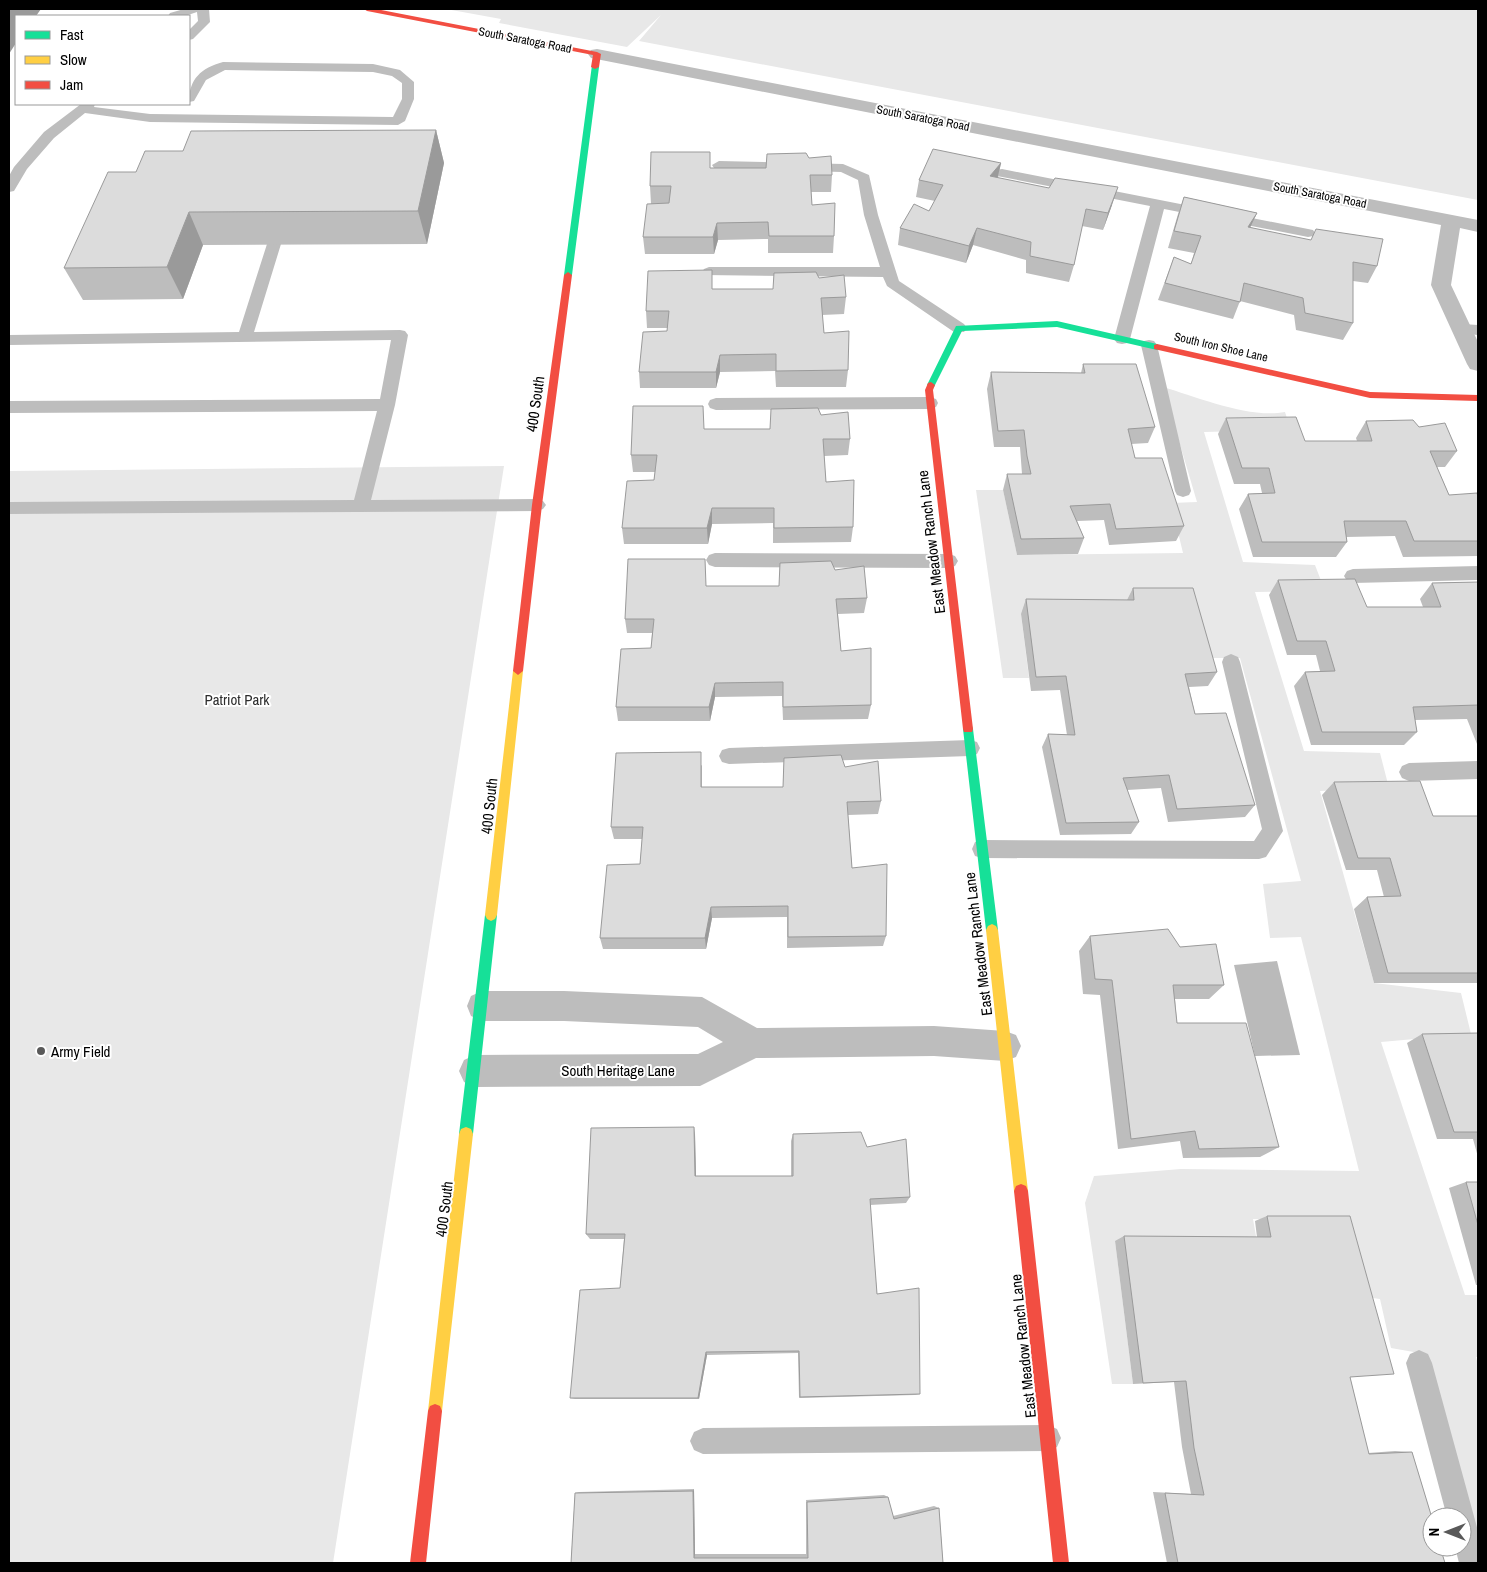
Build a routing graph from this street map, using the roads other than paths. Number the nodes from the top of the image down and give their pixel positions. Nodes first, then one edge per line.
1 (195, 9) edge
2 (203, 9) edge
3 (367, 9) edge
4 (177, 15) edge
5 (190, 35) edge
6 (597, 54) junction
7 (190, 96) edge
8 (186, 105) edge
9 (86, 106) edge
10 (180, 118) junction
11 (720, 165) dead end
12 (1002, 173) edge
13 (9, 188) edge
14 (1158, 204) junction
15 (1451, 221) junction
16 (1478, 226) edge
17 (1308, 233) dead end
18 (274, 244) edge
19 (709, 272) edge
20 (889, 272) junction
21 (959, 328) junction
22 (1470, 329) edge
23 (245, 337) junction
24 (1122, 339) junction
25 (9, 340) edge
26 (1149, 345) junction
27 (1478, 364) edge
28 (1478, 398) edge
29 (930, 403) junction
30 (716, 404) dead end
31 (387, 405) junction
32 (9, 407) edge
33 (1183, 491) dead end
34 (537, 505) junction
35 (361, 506) junction
36 (9, 508) edge
37 (715, 560) dead end
38 (949, 561) junction
39 (1478, 572) edge
40 (1353, 576) dead end
41 (1231, 662) dead end
42 (970, 748) junction
43 (729, 756) dead end
44 (1478, 770) edge
45 (1409, 772) dead end
46 (982, 849) junction
47 (482, 1006) junction
48 (754, 1042) junction
49 (1005, 1046) junction
50 (475, 1071) junction
51 (1420, 1363) dead end
52 (1048, 1438) junction
53 (703, 1440) dead end
54 (1458, 1507) edge
55 (418, 1563) edge
56 (1061, 1563) edge

1 - 4 lane
2 - 5 lane
3 - 6 street, South Saratoga Road
6 - 15 street, South Saratoga Road
6 - 34 street, 400 South
7 - 10 lane
8 - 10 lane
9 - 10 lane
9 - 13 lane
11 - 20 lane
12 - 14 lane
14 - 17 lane
14 - 24 lane
15 - 16 street, South Saratoga Road
15 - 22 street
18 - 23 lane
19 - 20 lane
20 - 21 lane
21 - 24 street, South Iron Shoe Lane
21 - 29 street, East Meadow Ranch Lane
22 - 27 street
23 - 25 lane
23 - 31 lane
24 - 26 street, South Iron Shoe Lane
26 - 28 street, South Iron Shoe Lane
26 - 33 lane
29 - 30 lane
29 - 38 street, East Meadow Ranch Lane
31 - 32 lane
31 - 35 lane
34 - 35 lane
34 - 47 street, 400 South
35 - 36 lane
37 - 38 lane
38 - 42 street, East Meadow Ranch Lane
39 - 40 lane
41 - 46 lane
42 - 43 lane
42 - 46 street, East Meadow Ranch Lane
44 - 45 lane
46 - 49 street, East Meadow Ranch Lane
47 - 48 street
47 - 50 street, 400 South
48 - 49 street, South Heritage Lane
48 - 50 street, South Heritage Lane
49 - 52 street, East Meadow Ranch Lane
50 - 55 street, 400 South
51 - 54 lane
52 - 53 lane
52 - 56 street, East Meadow Ranch Lane

